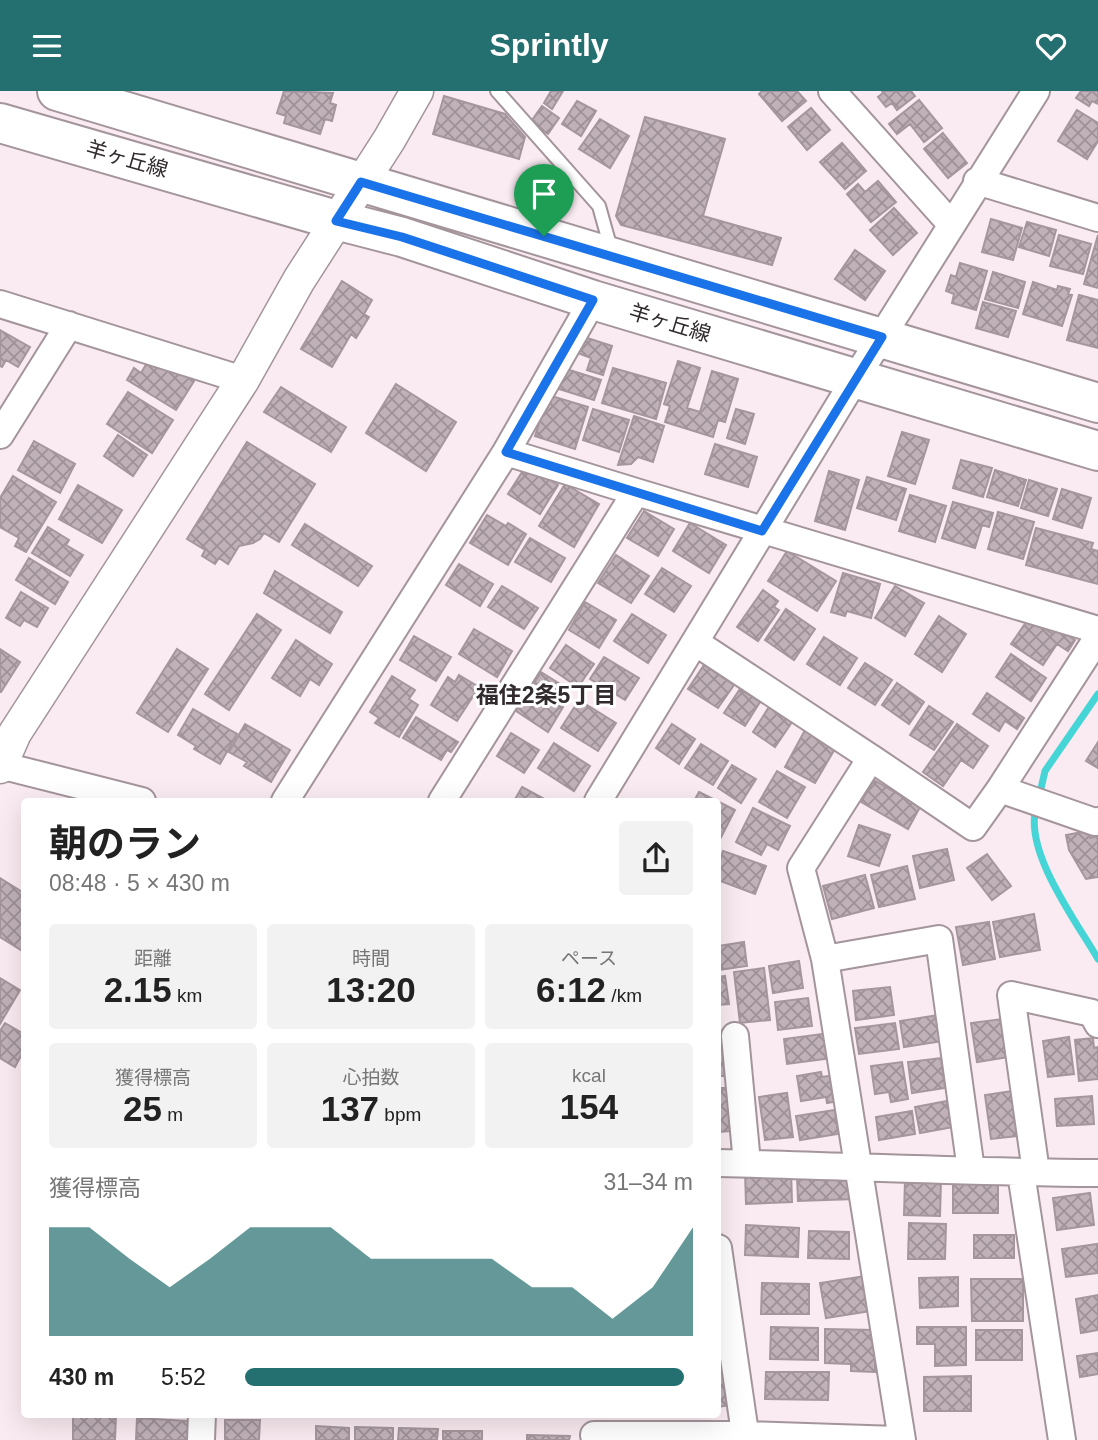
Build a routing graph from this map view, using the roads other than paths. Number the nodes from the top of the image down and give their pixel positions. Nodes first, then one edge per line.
1 (57, 91) edge
2 (497, 91) edge
3 (832, 91) edge
4 (414, 92) edge
5 (1031, 93) edge
6 (0, 123) edge
7 (977, 181) junction
8 (361, 182) junction
9 (1098, 218) edge
10 (336, 221) junction
11 (951, 224) junction
12 (614, 257) junction
13 (593, 300) junction
14 (0, 304) edge
15 (69, 325) junction
16 (882, 337) junction
17 (855, 379) junction
18 (243, 380) junction
19 (1098, 403) edge
20 (0, 435) edge
21 (1098, 451) edge
22 (506, 452) junction
23 (636, 492) junction
24 (762, 531) junction
25 (1098, 637) edge
26 (695, 642) junction
27 (870, 758) junction
28 (1, 766) edge
29 (1011, 793) junction
30 (130, 798) edge
31 (287, 798) edge
32 (444, 798) edge
33 (600, 798) edge
34 (1098, 821) edge
35 (825, 959) junction
36 (1098, 1024) edge
37 (734, 1036) dead end
38 (721, 1163) edge
39 (747, 1163) junction
40 (858, 1167) junction
41 (971, 1170) junction
42 (1029, 1173) junction
43 (1098, 1173) edge
44 (721, 1268) edge
45 (202, 1418) edge
46 (593, 1430) edge
47 (746, 1438) edge
48 (201, 1440) edge
49 (897, 1440) edge
50 (902, 1440) edge
51 (1062, 1440) edge

1 - 8 main road
2 - 12 lane
3 - 11 street
4 - 8 street
5 - 7 street
6 - 10 main road, 羊ヶ丘線
7 - 9 street
7 - 11 street
8 - 10 street
8 - 12 main road
10 - 13 main road, 羊ヶ丘線
10 - 18 street
11 - 16 street
12 - 16 main road
13 - 17 main road, 羊ヶ丘線
13 - 22 street
14 - 15 street
15 - 18 street
15 - 20 street
16 - 17 street
16 - 19 main road
17 - 21 main road, 羊ヶ丘線
17 - 24 street
18 - 28 street
22 - 23 street
22 - 31 street
23 - 24 street
23 - 32 street
24 - 25 street
24 - 26 street
25 - 29 street
26 - 27 street
26 - 33 street
27 - 29 street
27 - 35 street
28 - 30 street
29 - 34 street
35 - 40 street
35 - 41 street
36 - 42 street
37 - 39 street
38 - 39 street
39 - 40 street
40 - 41 street
40 - 50 street
41 - 42 street
42 - 43 street
42 - 51 street
44 - 47 street
45 - 48 street
46 - 47 street
47 - 49 street

